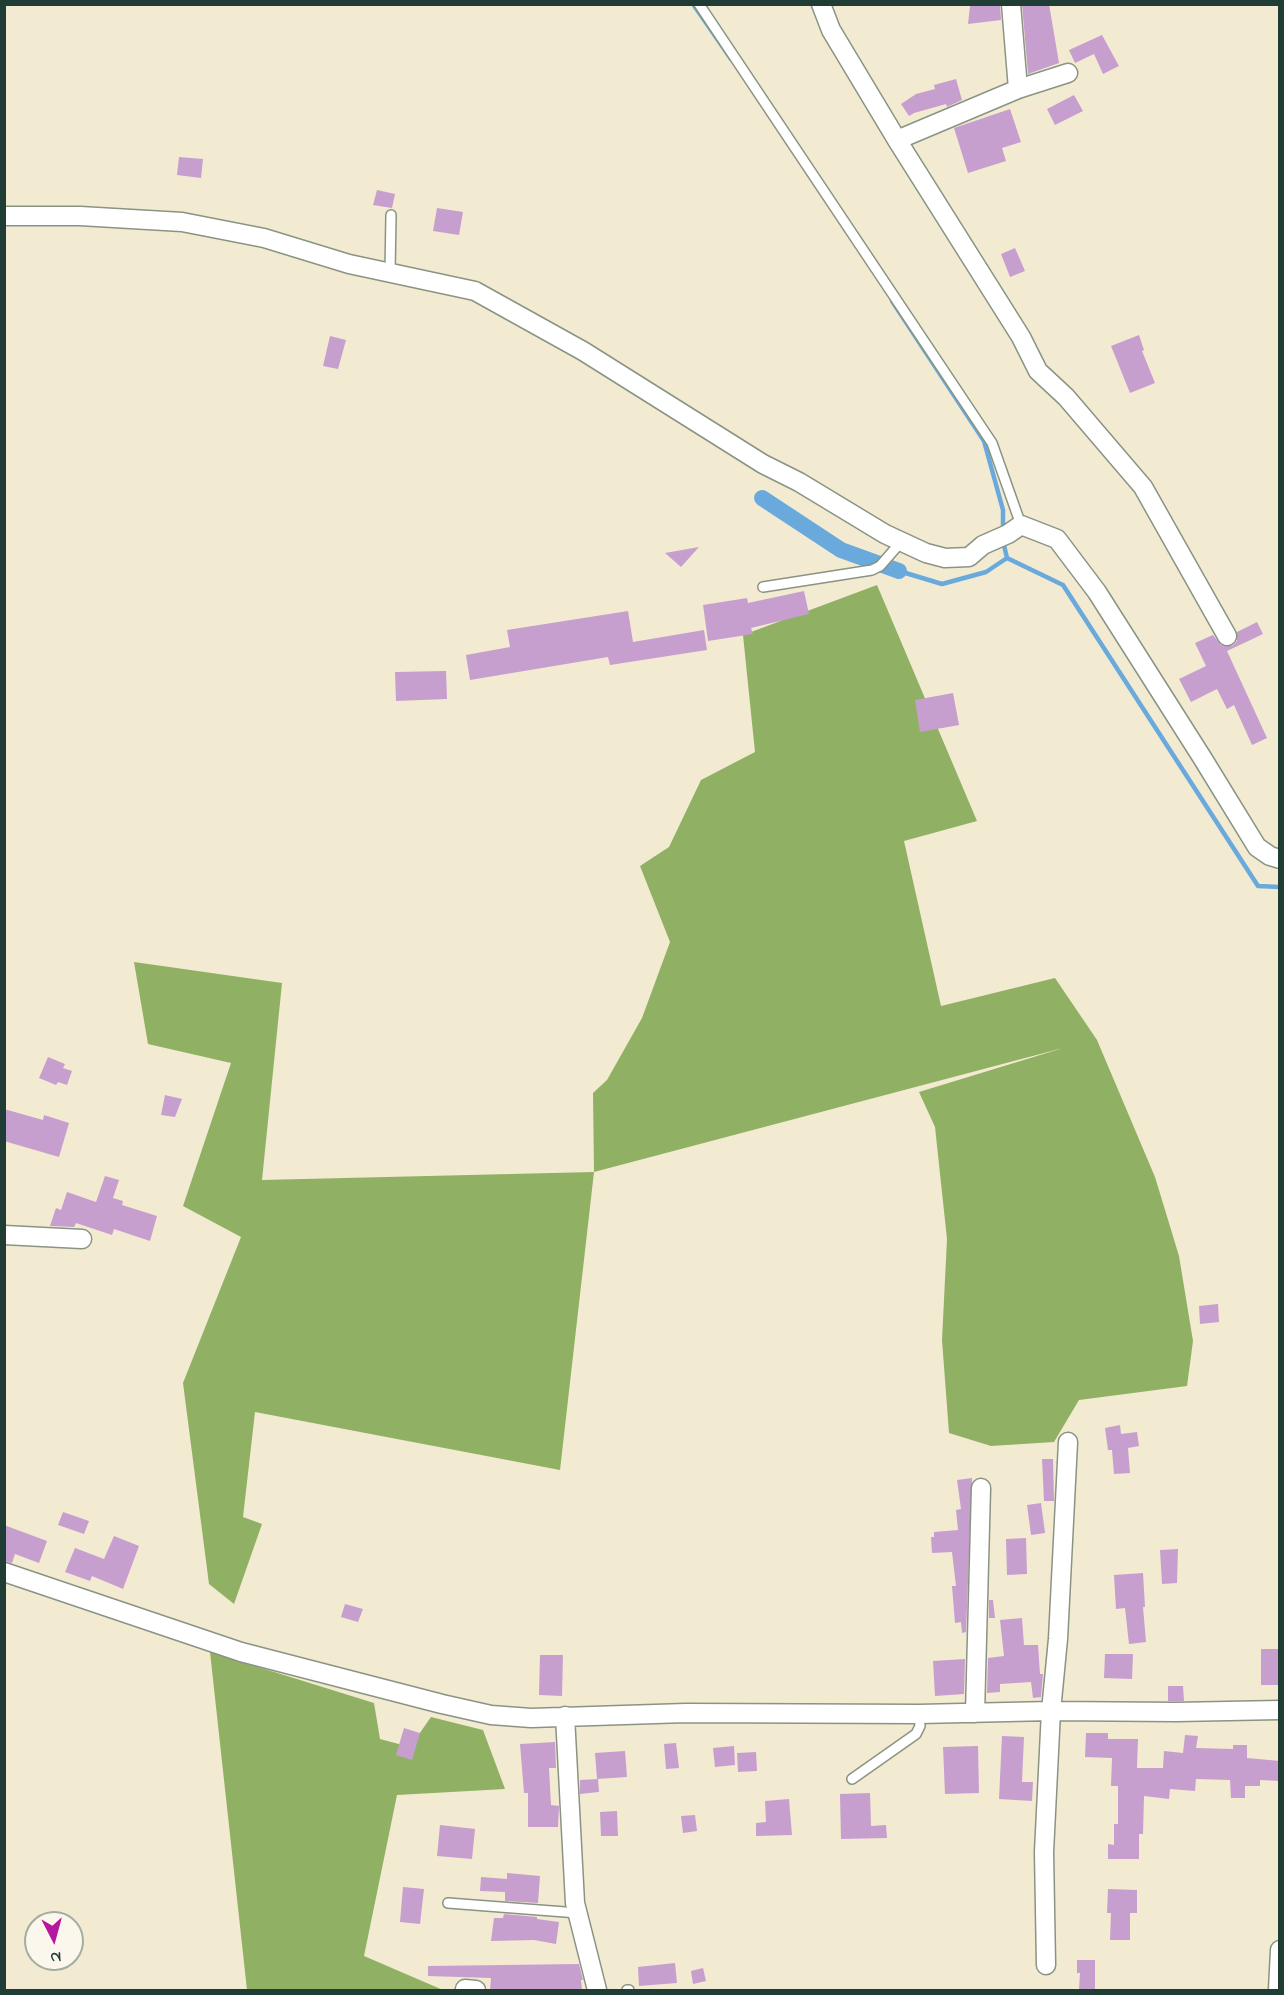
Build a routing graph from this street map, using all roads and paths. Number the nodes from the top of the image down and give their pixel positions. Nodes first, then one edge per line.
1 (699, 4) edge
2 (821, 4) edge
3 (1011, 4) edge
4 (1068, 73) dead end
5 (1018, 89) junction
6 (897, 140) junction
7 (391, 215) dead end
8 (4, 216) edge
9 (390, 272) junction
10 (1015, 529) junction
11 (900, 545) junction
12 (763, 587) dead end
13 (1227, 636) dead end
14 (1280, 859) edge
15 (4, 1235) edge
16 (82, 1239) dead end
17 (1068, 1442) dead end
18 (981, 1488) dead end
19 (4, 1572) edge
20 (1280, 1710) edge
21 (1051, 1711) junction
22 (975, 1713) junction
23 (919, 1714) junction
24 (565, 1716) junction
25 (852, 1779) dead end
26 (448, 1903) dead end
27 (578, 1913) junction
28 (1280, 1950) edge
29 (1046, 1965) dead end
30 (597, 1990) edge
31 (1278, 1990) edge

1 - 10 lane
2 - 6 street
3 - 5 street
4 - 5 street
5 - 6 street
6 - 13 street
7 - 9 lane
8 - 9 street
9 - 11 street
10 - 11 street
10 - 14 street
11 - 12 lane
15 - 16 street
17 - 21 street
18 - 22 street
19 - 24 street
20 - 21 street
21 - 22 street
21 - 29 street
22 - 23 street
23 - 24 street
23 - 25 lane
24 - 27 street
26 - 27 lane
27 - 30 street
28 - 31 street

